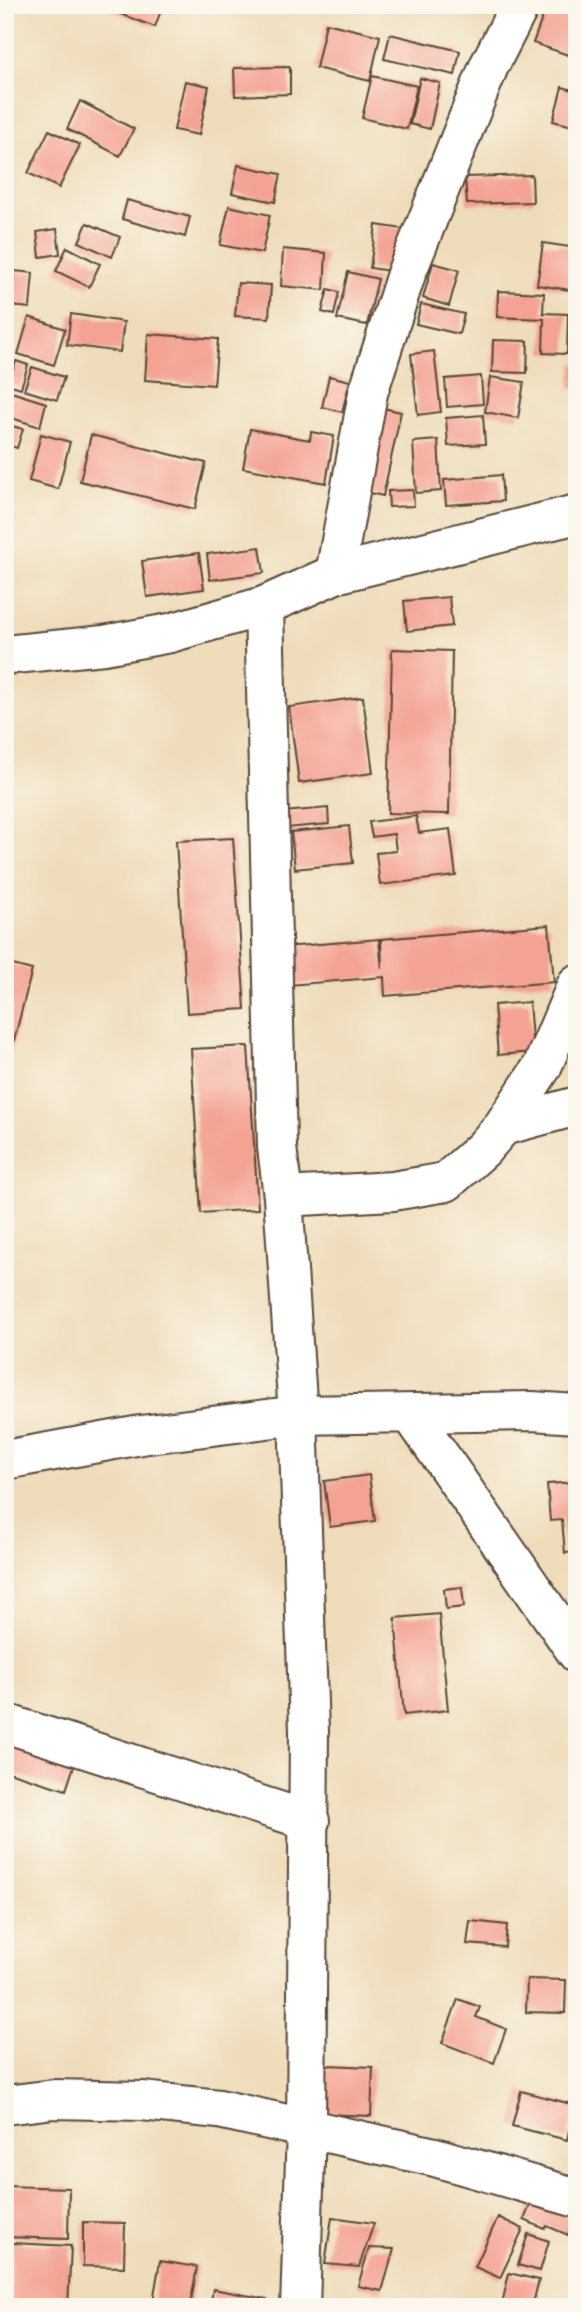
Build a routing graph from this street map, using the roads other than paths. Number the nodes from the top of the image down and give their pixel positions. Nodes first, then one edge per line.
1 (520, 5) edge
2 (577, 513) edge
3 (335, 575) junction
4 (264, 606) junction
5 (5, 655) edge
6 (577, 984) edge
7 (577, 1106) edge
8 (503, 1126) junction
9 (283, 1197) junction
10 (411, 1413) junction
11 (298, 1415) junction
12 (577, 1415) edge
13 (5, 1460) edge
14 (577, 1653) edge
15 (5, 1723) edge
16 (310, 1821) junction
17 (5, 2105) edge
18 (306, 2129) junction
19 (577, 2198) edge
20 (300, 2307) edge

1 - 3 street
2 - 3 street
3 - 4 street
4 - 5 street
4 - 9 street
6 - 8 street
7 - 8 street
8 - 9 street
9 - 11 street
10 - 11 street
10 - 12 street
10 - 14 street
11 - 13 street
11 - 16 street
15 - 16 street
16 - 18 street
17 - 18 street
18 - 19 street
18 - 20 street

